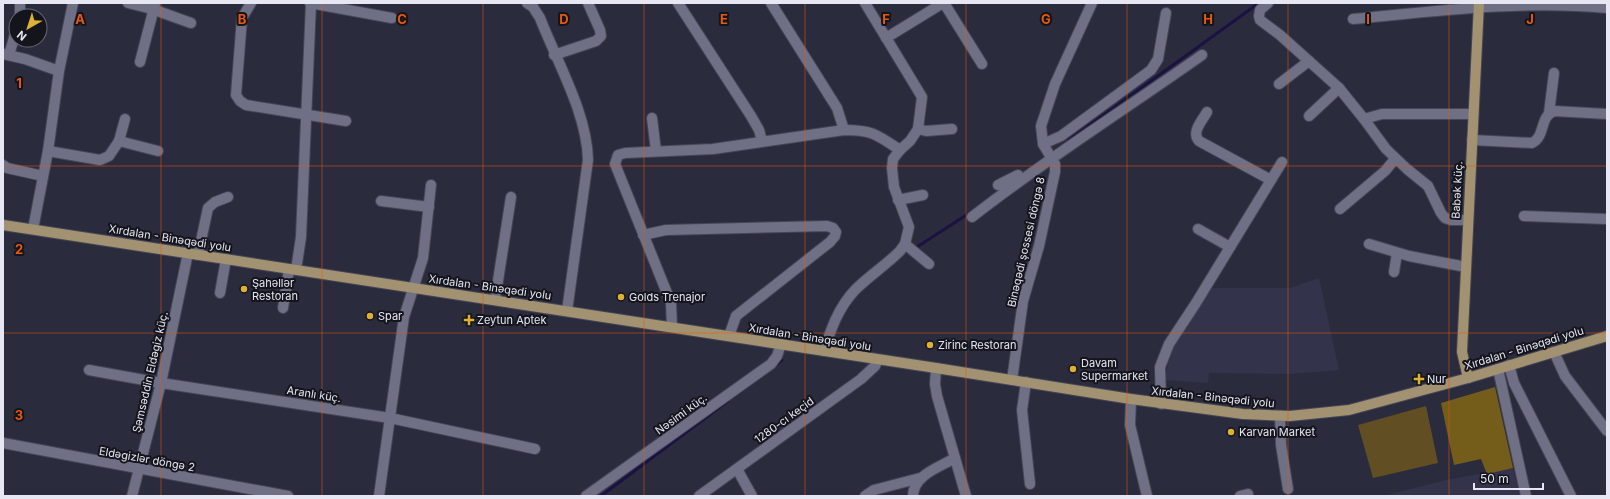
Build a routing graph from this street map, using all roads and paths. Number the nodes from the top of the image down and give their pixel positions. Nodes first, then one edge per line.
1 (73, 3) edge
2 (128, 3) edge
3 (251, 3) edge
4 (310, 3) edge
5 (527, 3) edge
6 (588, 3) edge
7 (678, 3) edge
8 (771, 3) edge
9 (865, 3) edge
10 (944, 3) edge
11 (1092, 3) edge
12 (1268, 3) edge
13 (1583, 4) edge
14 (1479, 5) edge
15 (154, 6) edge
16 (1607, 8) edge
17 (1166, 13) dead end
18 (392, 18) dead end
19 (1353, 18) dead end
20 (191, 23) dead end
21 (886, 38) junction
22 (6, 55) edge
23 (554, 55) junction
24 (1202, 55) dead end
25 (1309, 61) junction
26 (140, 62) dead end
27 (982, 64) dead end
28 (59, 71) junction
29 (1554, 72) dead end
30 (1279, 84) dead end
31 (1338, 88) junction
32 (1207, 112) dead end
33 (1549, 113) junction
34 (306, 114) junction
35 (1473, 114) junction
36 (1607, 114) edge
37 (1309, 116) dead end
38 (652, 118) dead end
39 (125, 119) dead end
40 (1364, 119) junction
41 (346, 121) dead end
42 (918, 129) junction
43 (952, 129) dead end
44 (844, 130) junction
45 (1472, 140) junction
46 (119, 141) junction
47 (762, 141) junction
48 (900, 150) junction
49 (48, 151) junction
50 (158, 151) dead end
51 (656, 151) junction
52 (1048, 151) junction
53 (1395, 159) junction
54 (1282, 162) dead end
55 (3, 165) edge
56 (43, 176) junction
57 (1271, 180) junction
58 (432, 185) dead end
59 (998, 185) dead end
60 (923, 195) dead end
61 (228, 197) dead end
62 (511, 197) dead end
63 (898, 200) junction
64 (381, 201) dead end
65 (429, 207) junction
66 (1340, 209) dead end
67 (1524, 216) dead end
68 (972, 217) dead end
69 (1607, 219) edge
70 (1468, 220) junction
71 (3, 225) edge
72 (33, 229) junction
73 (1198, 229) dead end
74 (643, 235) junction
75 (905, 244) junction
76 (1369, 244) dead end
77 (1230, 248) junction
78 (1397, 253) junction
79 (193, 254) junction
80 (226, 259) junction
81 (929, 264) dead end
82 (1466, 266) junction
83 (292, 269) junction
84 (1394, 272) dead end
85 (414, 288) junction
86 (220, 293) dead end
87 (495, 300) junction
88 (282, 308) dead end
89 (567, 311) junction
90 (672, 327) junction
91 (728, 336) junction
92 (1607, 336) edge
93 (781, 344) junction
94 (824, 351) junction
95 (1554, 352) junction
96 (878, 360) junction
97 (1509, 365) junction
98 (936, 368) junction
99 (1498, 369) junction
100 (89, 370) dead end
101 (1468, 378) junction
102 (1012, 380) junction
103 (1026, 382) junction
104 (161, 383) junction
105 (1131, 399) junction
106 (1161, 404) junction
107 (1280, 416) junction
108 (390, 418) junction
109 (1607, 431) edge
110 (3, 443) edge
111 (535, 449) dead end
112 (955, 458) junction
113 (138, 469) junction
114 (736, 469) junction
115 (920, 478) junction
116 (1030, 484) dead end
117 (1288, 489) dead end
118 (132, 496) edge
119 (288, 496) edge
120 (378, 496) edge
121 (586, 496) edge
122 (699, 496) edge
123 (751, 496) edge
124 (865, 496) edge
125 (913, 496) edge
126 (966, 496) edge
127 (1146, 496) edge
128 (1526, 496) edge
129 (1571, 496) edge

1 - 28 street
2 - 15 street
3 - 34 street
4 - 18 street
4 - 34 street
5 - 23 street
6 - 23 street
7 - 47 street
8 - 44 street
9 - 21 street
10 - 21 street
10 - 27 street
11 - 52 street, Binəqədi şossesi döngə 8
12 - 25 street
13 - 14 street
13 - 16 street
14 - 19 street
14 - 35 main road, Babək küç.
15 - 20 street
15 - 26 street
17 - 52 street
21 - 42 street
22 - 28 street
23 - 89 street
24 - 52 street
25 - 30 street
25 - 31 street
28 - 49 street
29 - 33 street
31 - 37 street
31 - 40 street
32 - 57 street
33 - 36 street
33 - 45 street
34 - 41 street
34 - 83 street
35 - 40 street
35 - 45 main road, Babək küç.
38 - 51 street
39 - 46 street
40 - 53 street
42 - 43 street
42 - 48 street
44 - 47 street
44 - 48 street
45 - 70 main road, Babək küç.
46 - 49 street
46 - 50 street
47 - 51 street
48 - 63 street
49 - 56 street
51 - 74 street
52 - 59 street
52 - 68 street
52 - 102 street, Binəqədi şossesi döngə 8
53 - 66 street
53 - 70 street
54 - 57 street
55 - 56 street
56 - 72 street
57 - 77 street
58 - 65 street
60 - 63 street
61 - 79 street, Şəmsəddin Eldəgiz küç.
62 - 87 street
63 - 75 street
64 - 65 street
65 - 85 street
67 - 69 street
70 - 82 main road, Babək küç.
71 - 72 main road, Xırdalan - Binəqədi yolu
72 - 79 main road, Xırdalan - Binəqədi yolu
73 - 77 street
74 - 90 street
74 - 91 street
75 - 81 street
75 - 94 street
76 - 78 street
77 - 106 street
78 - 82 street
78 - 84 street
79 - 80 main road, Xırdalan - Binəqədi yolu
79 - 104 street, Şəmsəddin Eldəgiz küç.
80 - 83 main road, Xırdalan - Binəqədi yolu
80 - 86 street
82 - 101 main road, Babək küç.
83 - 85 main road, Xırdalan - Binəqədi yolu
83 - 88 street
85 - 87 main road, Xırdalan - Binəqədi yolu
85 - 108 street
87 - 89 main road, Xırdalan - Binəqədi yolu
89 - 90 main road, Xırdalan - Binəqədi yolu
90 - 91 main road, Xırdalan - Binəqədi yolu
91 - 93 main road, Xırdalan - Binəqədi yolu
92 - 95 main road, Xırdalan - Binəqədi yolu
93 - 94 main road, Xırdalan - Binəqədi yolu
93 - 121 street, Nəsimi küç.
94 - 96 main road, Xırdalan - Binəqədi yolu
95 - 97 main road, Xırdalan - Binəqədi yolu
95 - 109 street
96 - 98 main road, Xırdalan - Binəqədi yolu
96 - 114 street, 1280-cı keçid
97 - 99 main road, Xırdalan - Binəqədi yolu
97 - 129 street
98 - 102 main road, Xırdalan - Binəqədi yolu
98 - 112 street
99 - 101 main road, Xırdalan - Binəqədi yolu
99 - 128 street
100 - 104 street, Aranlı küç.
101 - 107 main road, Xırdalan - Binəqədi yolu
102 - 103 main road, Xırdalan - Binəqədi yolu
103 - 105 main road, Xırdalan - Binəqədi yolu
103 - 116 street
104 - 108 street, Aranlı küç.
104 - 113 street, Şəmsəddin Eldəgiz küç.
105 - 106 main road, Xırdalan - Binəqədi yolu
105 - 127 street
106 - 107 main road, Xırdalan - Binəqədi yolu
107 - 117 street
108 - 111 street, Aranlı küç.
108 - 120 street
110 - 113 street, Eldəgizlər döngə 2
112 - 115 street
112 - 126 street
113 - 118 street, Şəmsəddin Eldəgiz küç.
113 - 119 street, Eldəgizlər döngə 2
114 - 122 street, 1280-cı keçid
114 - 123 street
115 - 124 street
115 - 125 street

